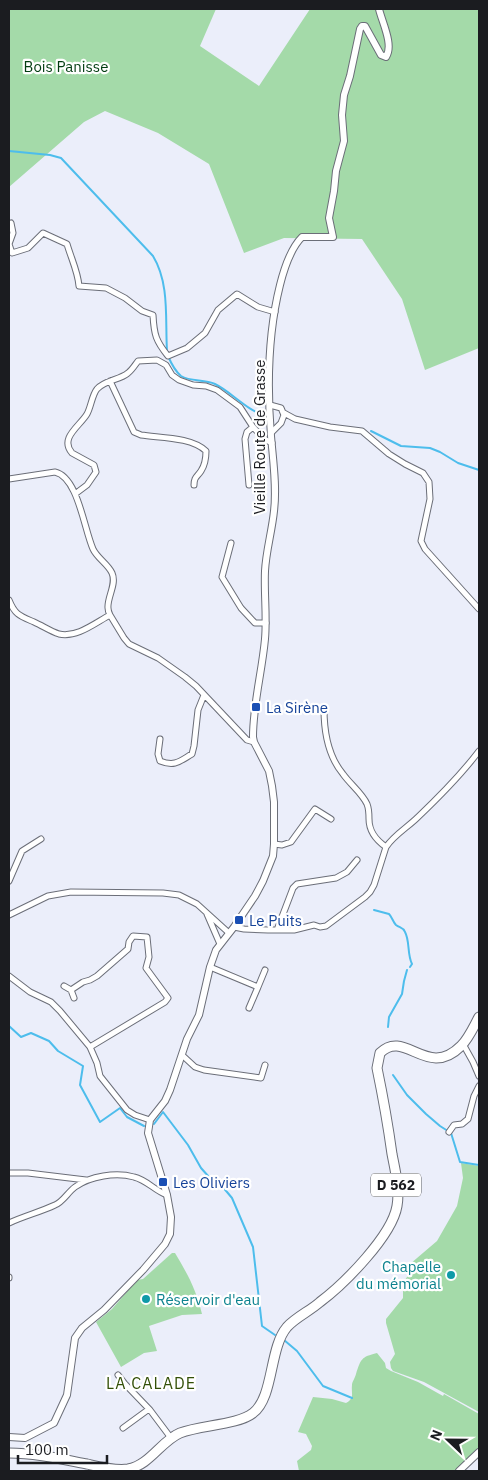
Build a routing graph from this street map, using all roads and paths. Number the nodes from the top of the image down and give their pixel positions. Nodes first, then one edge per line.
1 (379, 9) edge
2 (9, 224) edge
3 (275, 312) junction
4 (110, 381) junction
5 (270, 405) junction
6 (284, 413) junction
7 (295, 419) junction
8 (282, 421) junction
9 (253, 427) junction
10 (271, 433) junction
11 (272, 443) junction
12 (9, 479) edge
13 (249, 484) dead end
14 (194, 485) dead end
15 (75, 494) junction
16 (231, 543) dead end
17 (9, 600) edge
18 (479, 609) edge
19 (110, 615) junction
20 (266, 623) junction
21 (204, 695) junction
22 (324, 709) dead end
23 (160, 739) dead end
24 (254, 742) junction
25 (479, 751) edge
26 (330, 819) dead end
27 (41, 839) dead end
28 (274, 844) junction
29 (386, 847) junction
30 (358, 860) dead end
31 (9, 881) edge
32 (206, 912) junction
33 (9, 915) edge
34 (234, 926) junction
35 (277, 930) junction
36 (229, 933) junction
37 (220, 944) junction
38 (210, 967) junction
39 (265, 970) dead end
40 (9, 976) edge
41 (64, 986) dead end
42 (258, 987) junction
43 (71, 990) junction
44 (74, 998) dead end
45 (249, 1008) dead end
46 (479, 1016) edge
47 (463, 1044) junction
48 (90, 1047) junction
49 (182, 1055) junction
50 (266, 1065) dead end
51 (479, 1076) edge
52 (479, 1086) edge
53 (150, 1120) junction
54 (450, 1131) dead end
55 (9, 1173) edge
56 (86, 1180) junction
57 (167, 1195) junction
58 (9, 1223) edge
59 (118, 1375) dead end
60 (149, 1409) junction
61 (123, 1428) dead end
62 (9, 1437) edge
63 (171, 1438) junction
64 (479, 1452) edge
65 (9, 1453) edge
66 (459, 1471) edge

1 - 3 street, Vieille Route de Grasse
2 - 3 street
3 - 5 street, Vieille Route de Grasse
4 - 9 street
4 - 14 street
4 - 15 street
5 - 6 street
5 - 10 street, Vieille Route de Grasse
6 - 7 street
6 - 8 street
7 - 8 street
7 - 18 street
8 - 10 street
9 - 11 street
9 - 13 street
10 - 11 street, Vieille Route de Grasse
11 - 20 street, Vieille Route de Grasse
12 - 15 street
15 - 19 street
16 - 20 street
17 - 19 street
19 - 21 street
20 - 24 street, Vieille Route de Grasse
21 - 23 street
21 - 24 street
22 - 29 street
24 - 28 street, Vieille Route de Grasse
25 - 29 street
26 - 28 street
27 - 31 street
28 - 34 street, Vieille Route de Grasse
29 - 35 street
30 - 35 street
32 - 33 street
32 - 36 street
32 - 37 street
34 - 35 street
34 - 36 street, Vieille Route de Grasse
36 - 37 street, Vieille Route de Grasse
37 - 38 street, Vieille Route de Grasse
38 - 42 street
38 - 49 street, Vieille Route de Grasse
39 - 42 street
40 - 48 street
41 - 43 street
42 - 45 street
43 - 44 street
43 - 48 street
46 - 47 main road, D 562
47 - 51 street
47 - 63 main road, D 562
48 - 53 street
49 - 50 street
49 - 53 street, Vieille Route de Grasse
52 - 54 street
53 - 57 street
55 - 56 street
56 - 57 street
56 - 58 street
57 - 62 street
59 - 60 street
60 - 61 street
60 - 63 street
63 - 65 main road, D 562
64 - 66 street

